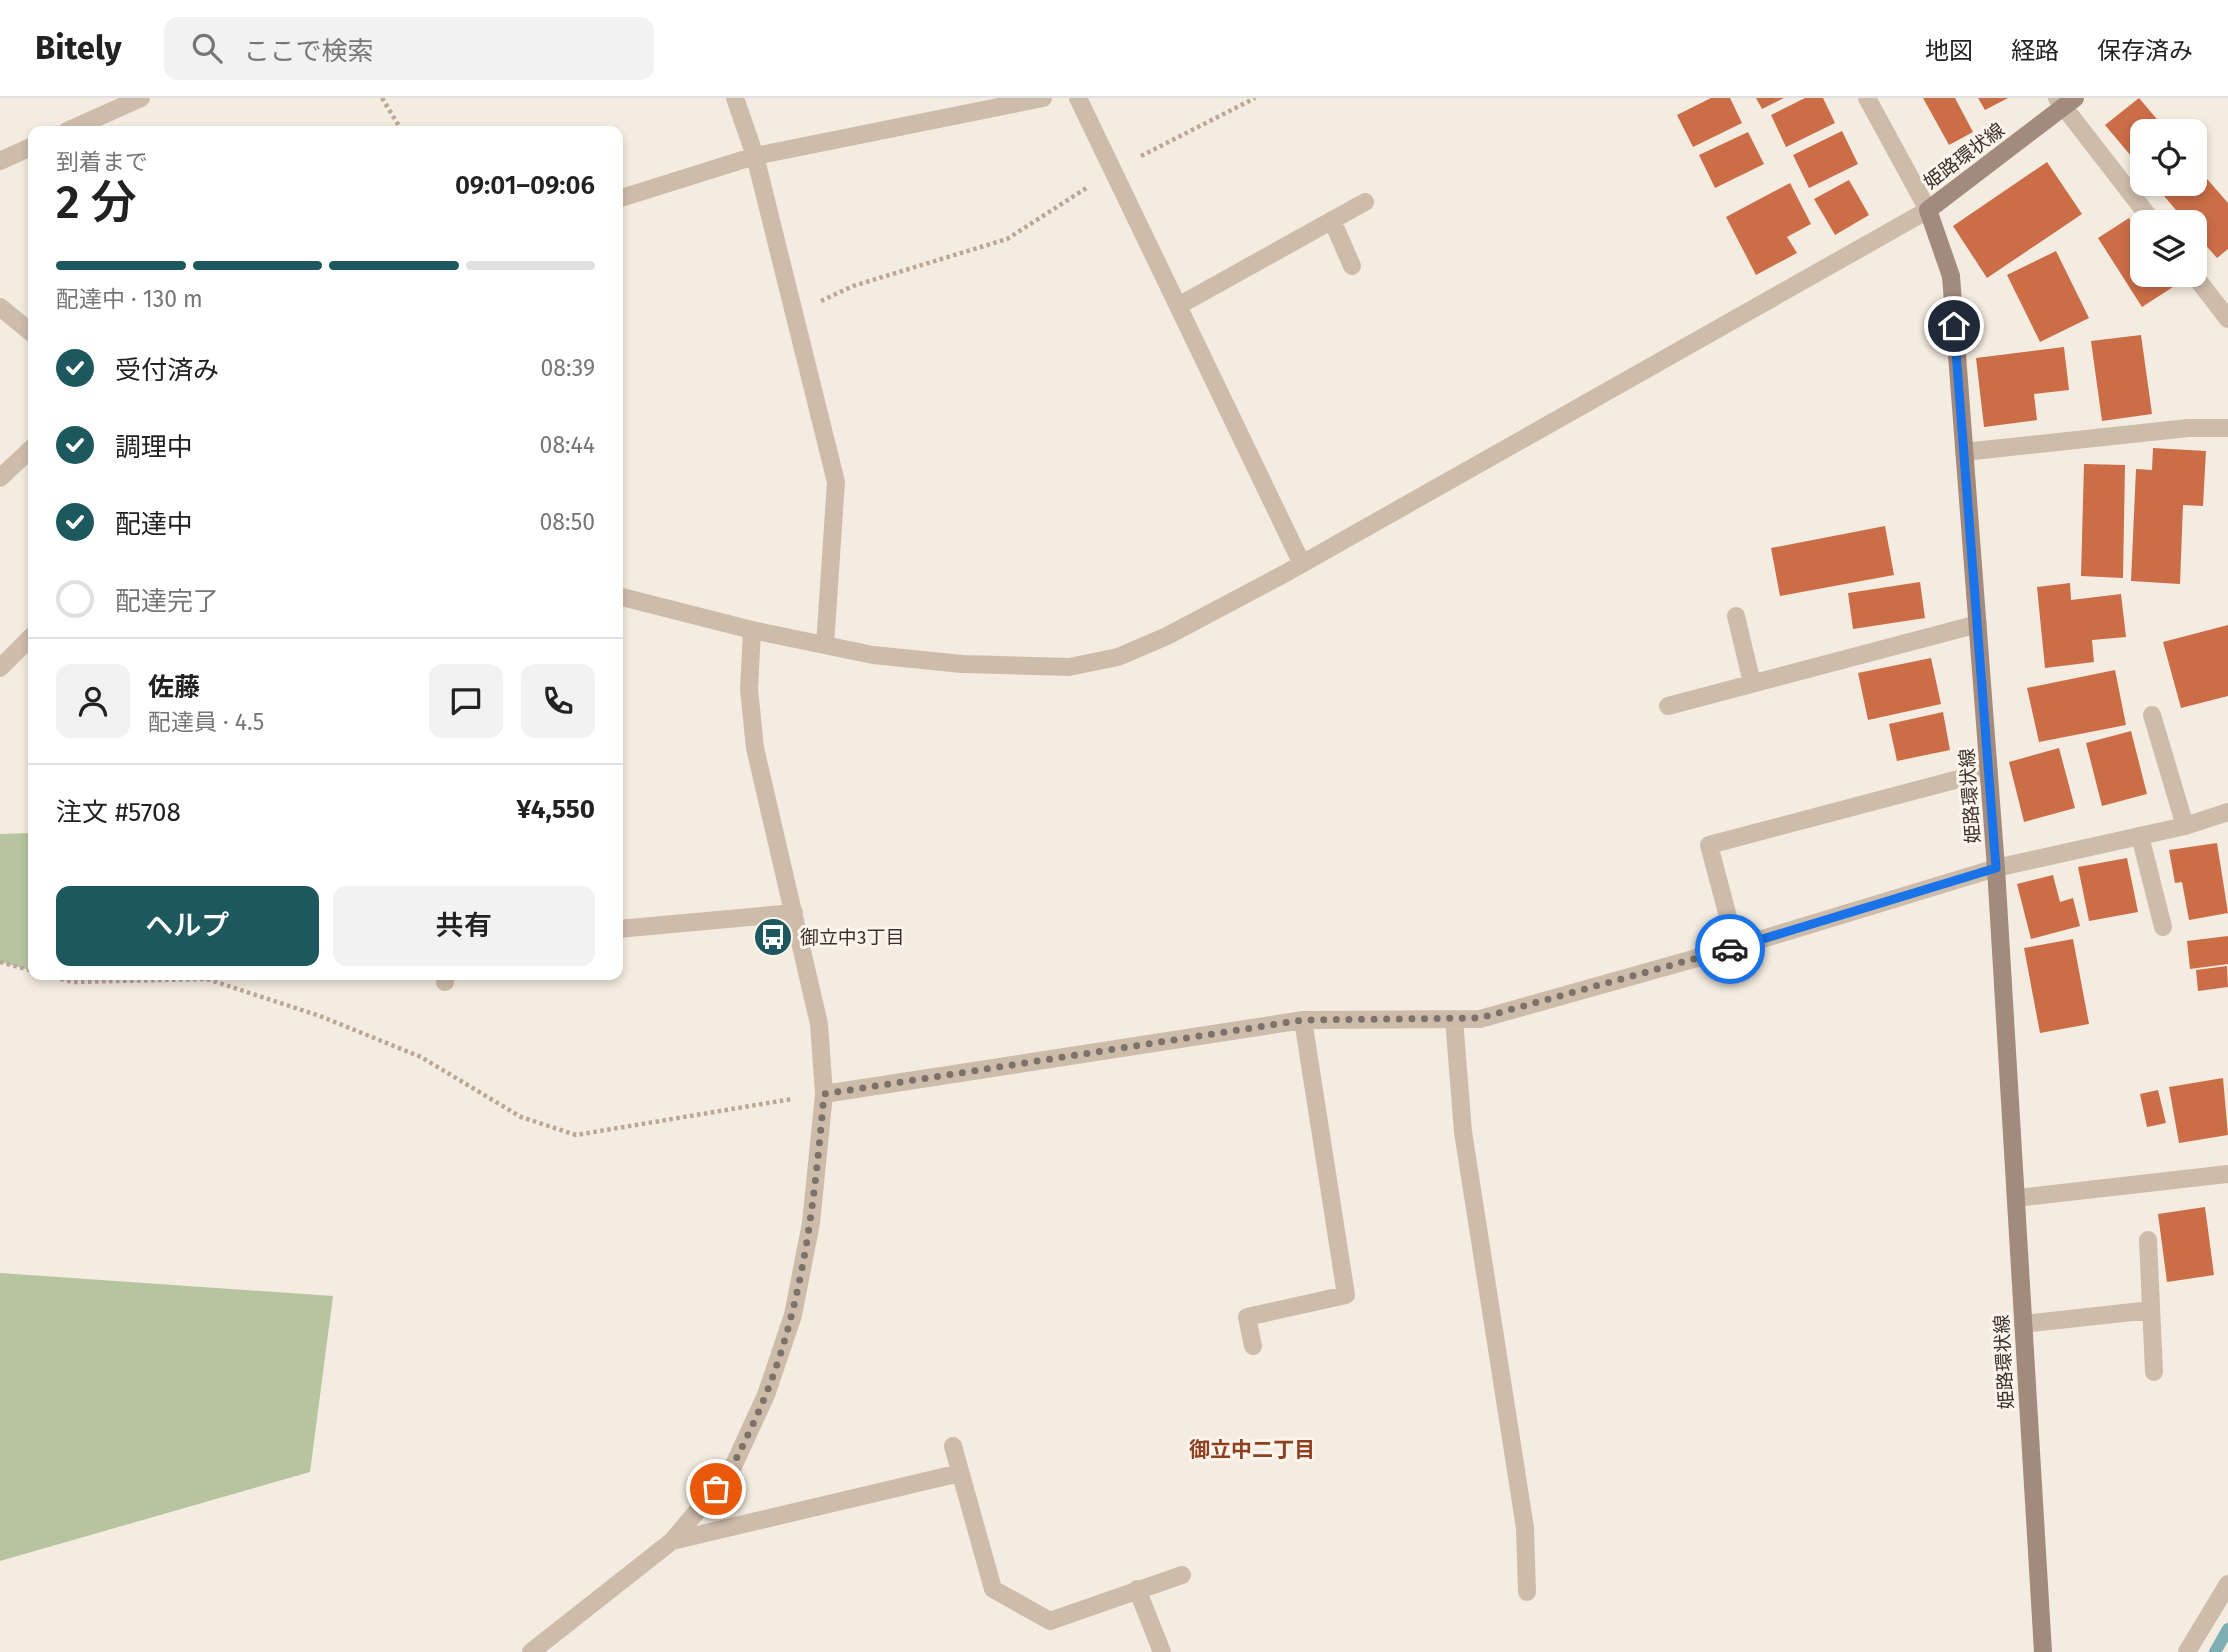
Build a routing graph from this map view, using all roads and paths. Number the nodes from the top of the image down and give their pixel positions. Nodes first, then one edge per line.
1 (141, 98) edge
2 (382, 98) edge
3 (735, 98) edge
4 (1043, 98) edge
5 (1078, 98) edge
6 (1255, 98) edge
7 (1867, 98) edge
8 (2065, 101) edge
9 (78, 126) edge
10 (399, 126) edge
11 (28, 148) edge
12 (755, 156) junction
13 (0, 161) edge
14 (1113, 171) junction
15 (623, 197) edge
16 (1365, 202) dead end
17 (1928, 210) junction
18 (2144, 210) edge
19 (1332, 220) junction
20 (1352, 266) dead end
21 (2203, 287) edge
22 (1178, 306) junction
23 (0, 307) edge
24 (794, 314) junction
25 (2228, 319) edge
26 (28, 330) edge
27 (2228, 428) edge
28 (28, 452) edge
29 (1964, 452) junction
30 (0, 478) edge
31 (1302, 564) junction
32 (623, 597) edge
33 (1736, 616) dead end
34 (1978, 624) junction
35 (752, 630) junction
36 (28, 639) edge
37 (825, 645) junction
38 (2, 662) edge
39 (1752, 684) junction
40 (1668, 706) dead end
41 (2152, 715) dead end
42 (1989, 771) junction
43 (2228, 812) edge
44 (2185, 826) junction
45 (2140, 836) junction
46 (1996, 868) junction
47 (793, 913) junction
48 (2163, 927) dead end
49 (623, 929) edge
50 (1736, 947) junction
51 (0, 962) edge
52 (28, 970) edge
53 (65, 980) edge
54 (163, 980) edge
55 (211, 980) edge
56 (1454, 1019) junction
57 (1303, 1020) junction
58 (824, 1094) junction
59 (2228, 1174) edge
60 (2016, 1198) junction
61 (2148, 1240) dead end
62 (2151, 1310) junction
63 (2023, 1324) junction
64 (1253, 1346) dead end
65 (2154, 1371) dead end
66 (953, 1446) dead end
67 (960, 1473) junction
68 (673, 1541) junction
69 (1181, 1575) dead end
70 (2228, 1584) edge
71 (1137, 1588) junction
72 (1527, 1592) dead end
73 (531, 1652) edge
74 (1162, 1652) edge
75 (2043, 1652) edge
76 (2187, 1652) edge

1 - 9 street
2 - 10 path
3 - 12 street
4 - 12 street
5 - 14 street
6 - 14 path
7 - 17 street
8 - 17 main road, 姫路環状線
8 - 18 street
11 - 13 street
12 - 15 street
12 - 24 street
14 - 22 street
14 - 24 path
16 - 19 street
17 - 29 main road, 姫路環状線
17 - 31 street
19 - 20 street
19 - 22 street
21 - 25 street
22 - 31 street
23 - 26 street
24 - 37 street
27 - 29 street
28 - 30 street
29 - 34 main road, 姫路環状線
31 - 37 street
32 - 35 street
33 - 39 street
34 - 39 street
34 - 42 main road, 姫路環状線
35 - 37 street
35 - 47 street
36 - 38 street
39 - 40 street
41 - 44 street
42 - 46 main road, 姫路環状線
42 - 50 street
43 - 44 street
44 - 45 street
45 - 46 street
45 - 48 street
46 - 50 street
46 - 60 main road, 姫路環状線
47 - 49 street
47 - 58 street
50 - 56 street
51 - 52 path
53 - 54 path
55 - 58 path
56 - 57 street
56 - 72 street
57 - 58 street
57 - 64 street
58 - 68 street
59 - 60 street
60 - 63 main road, 姫路環状線
61 - 62 street
62 - 63 street
62 - 65 street
63 - 75 main road, 姫路環状線
66 - 67 street
67 - 68 street
67 - 71 street
68 - 73 street
69 - 71 street
70 - 76 street
71 - 74 street

